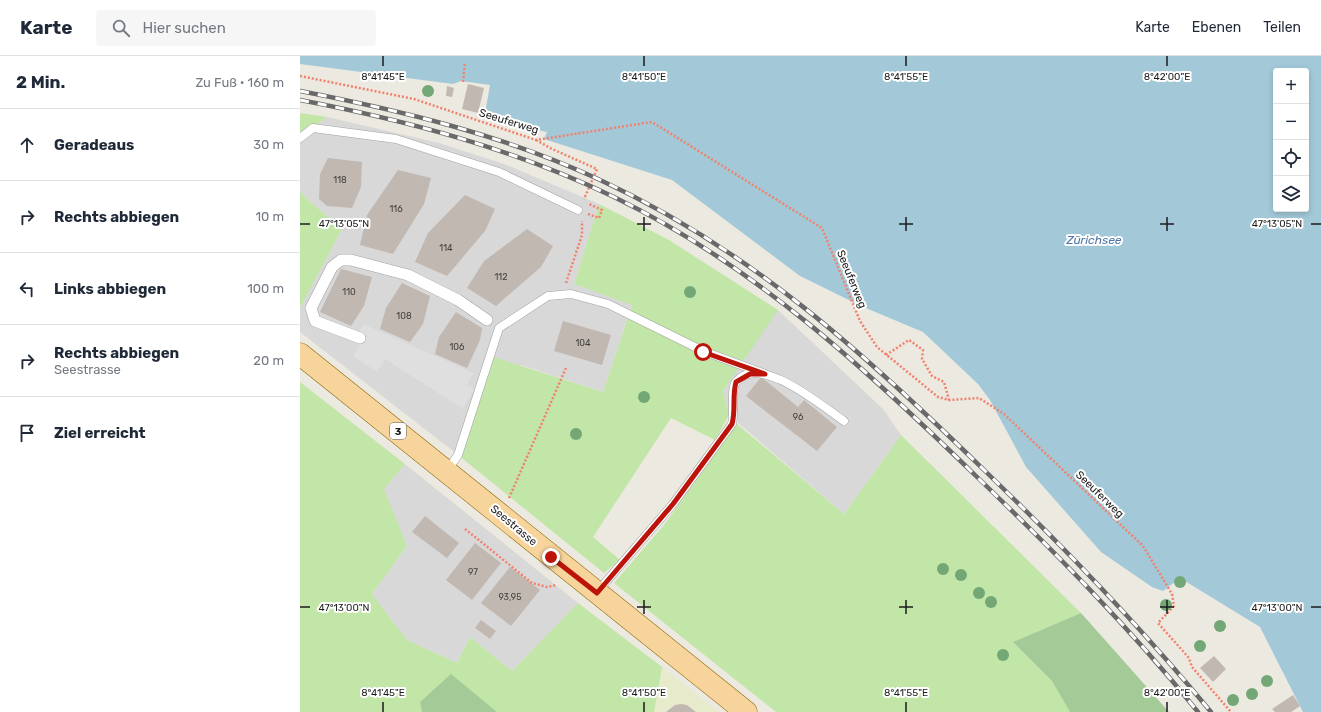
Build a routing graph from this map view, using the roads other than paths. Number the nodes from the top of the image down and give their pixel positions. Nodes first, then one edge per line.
1 (300, 138) edge
2 (578, 210) road end
3 (487, 320) dead end
4 (360, 338) dead end
5 (300, 354) edge
6 (765, 374) junction
7 (844, 421) dead end
8 (447, 471) junction
9 (597, 593) junction
10 (746, 712) edge

1 - 2 lane
3 - 4 street
5 - 8 main road, Seestrasse / 3
6 - 7 lane
6 - 8 lane
6 - 9 lane
8 - 9 main road, Seestrasse / 3
9 - 10 main road, Seestrasse / 3

